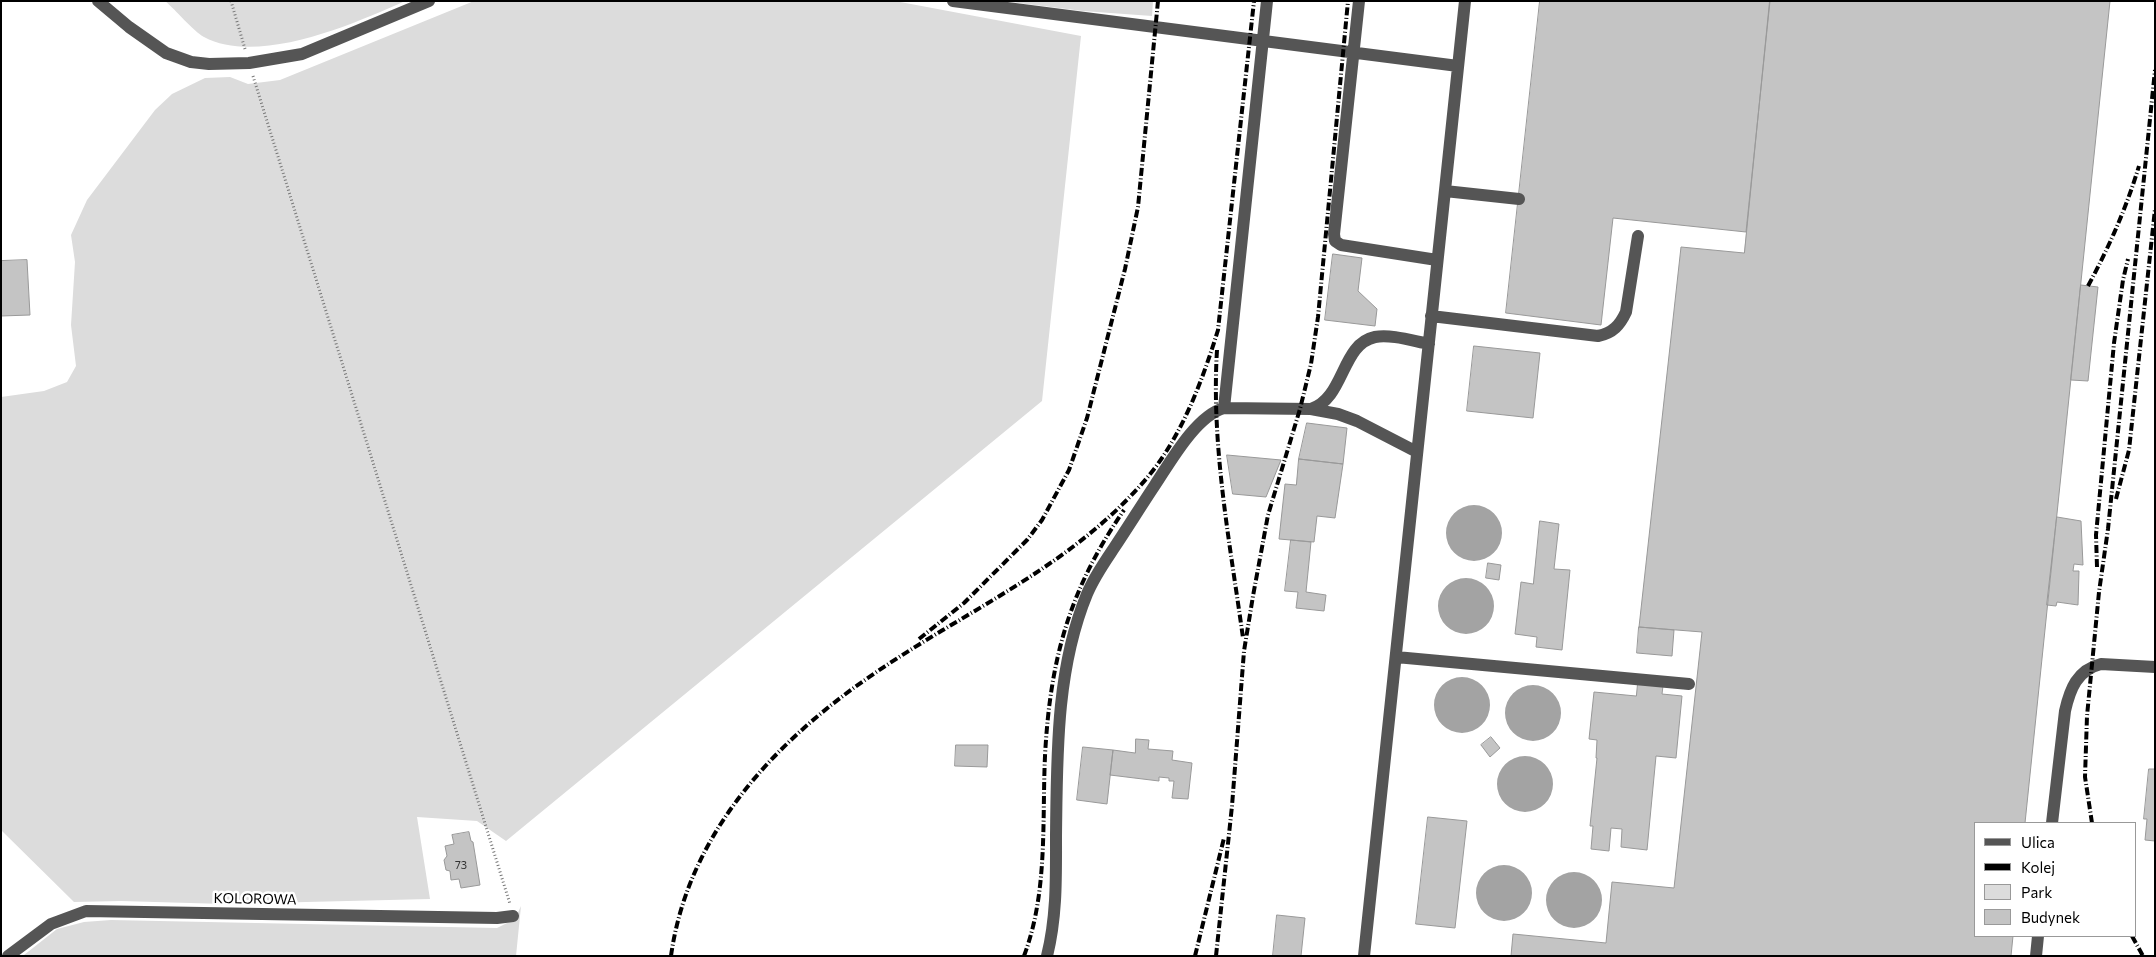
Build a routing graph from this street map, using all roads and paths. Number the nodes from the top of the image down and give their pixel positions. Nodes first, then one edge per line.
1 (98, 1) edge
2 (231, 1) edge
3 (429, 1) edge
4 (953, 1) edge
5 (1267, 1) edge
6 (1359, 1) edge
7 (1465, 1) edge
8 (1263, 42) junction
9 (1354, 53) junction
10 (249, 63) junction
11 (1458, 66) junction
12 (1445, 191) junction
13 (1518, 199) dead end
14 (1638, 236) dead end
15 (1437, 260) junction
16 (1431, 316) junction
17 (1428, 344) junction
18 (1224, 408) junction
19 (1311, 409) junction
20 (1417, 452) junction
21 (1396, 657) junction
22 (2155, 667) edge
23 (1688, 684) dead end
24 (2052, 822) edge
25 (513, 916) joint
26 (2038, 937) edge
27 (8, 956) edge
28 (1047, 956) edge
29 (1364, 956) edge
30 (2036, 956) edge

1 - 10 street
2 - 10 path
3 - 10 street
4 - 8 street
5 - 8 street
6 - 9 street
7 - 11 street
8 - 9 street
8 - 18 street
9 - 11 street
9 - 15 street
10 - 25 path
11 - 12 street
12 - 13 street
12 - 15 street
14 - 16 street
15 - 16 street
16 - 17 street
17 - 19 street
17 - 20 street
18 - 19 street
18 - 28 street
19 - 20 street
20 - 21 street
21 - 23 street
21 - 29 street
22 - 24 street
25 - 27 street, KOLOROWA
26 - 30 street

